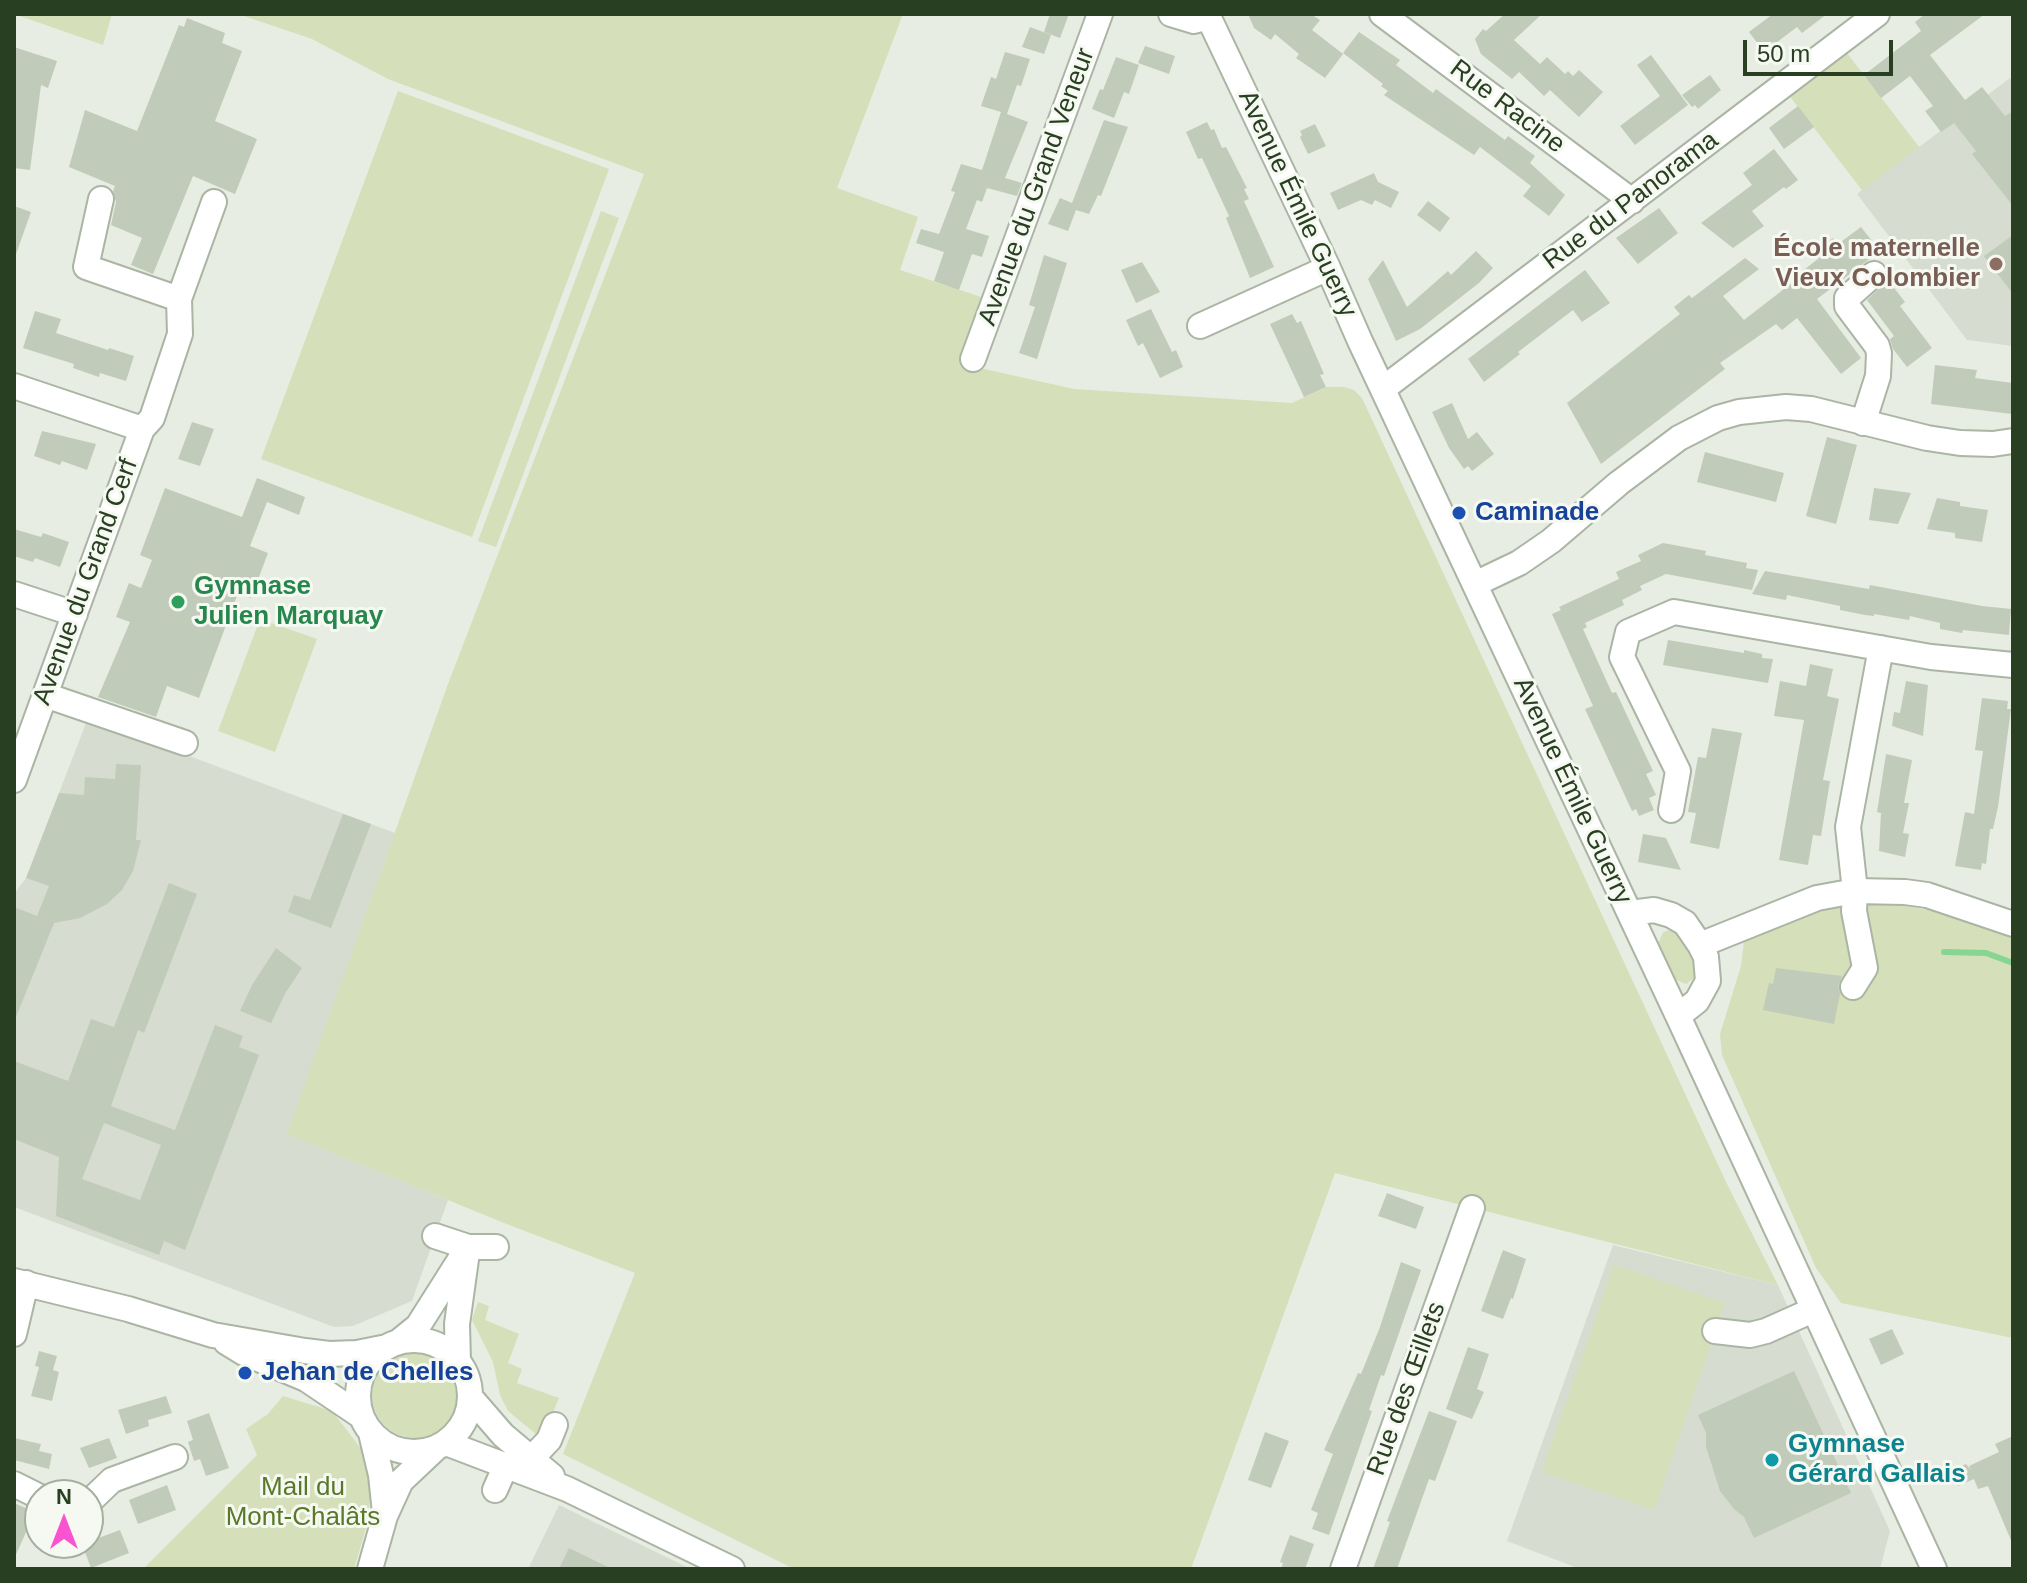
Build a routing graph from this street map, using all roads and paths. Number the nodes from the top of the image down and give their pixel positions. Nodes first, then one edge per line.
1 (1100, 14) edge
2 (1171, 14) edge
3 (1382, 14) edge
4 (1877, 14) edge
5 (1208, 16) edge
6 (101, 199) dead end
7 (1632, 201) junction
8 (214, 202) dead end
9 (1328, 268) junction
10 (1874, 274) dead end
11 (179, 299) junction
12 (1200, 326) dead end
13 (973, 359) dead end
14 (14, 386) edge
15 (1384, 388) junction
16 (1863, 423) junction
17 (142, 429) junction
18 (2013, 441) edge
19 (1475, 584) junction
20 (14, 594) edge
21 (75, 614) junction
22 (1881, 648) junction
23 (2013, 665) edge
24 (45, 695) junction
25 (185, 743) dead end
26 (14, 780) edge
27 (1671, 810) dead end
28 (1855, 891) junction
29 (1630, 913) junction
30 (2013, 924) edge
31 (1700, 945) junction
32 (1853, 987) dead end
33 (1678, 1016) junction
34 (1472, 1208) dead end
35 (435, 1236) dead end
36 (468, 1247) junction
37 (496, 1247) dead end
38 (20, 1282) edge
39 (1813, 1310) junction
40 (1715, 1331) dead end
41 (14, 1334) edge
42 (213, 1335) junction
43 (392, 1345) junction
44 (458, 1361) junction
45 (471, 1398) junction
46 (366, 1424) junction
47 (555, 1425) dead end
48 (441, 1446) junction
49 (175, 1457) dead end
50 (532, 1458) junction
51 (506, 1465) junction
52 (104, 1488) edge
53 (566, 1488) junction
54 (495, 1490) dead end
55 (393, 1514) junction
56 (370, 1569) edge
57 (732, 1569) edge
58 (1343, 1569) edge
59 (1934, 1569) edge

1 - 13 street, Avenue du Grand Veneur
2 - 5 street
3 - 7 street, Rue Racine
4 - 7 street, Rue du Panorama
5 - 9 street, Avenue Émile Guerry
6 - 11 street
7 - 15 street, Rue du Panorama
8 - 11 street, Avenue du Grand Cerf
9 - 12 street
9 - 15 street, Avenue Émile Guerry
10 - 16 street
11 - 17 street, Avenue du Grand Cerf
14 - 17 street
15 - 19 street, Avenue Émile Guerry
16 - 18 street
16 - 19 street
17 - 21 street, Avenue du Grand Cerf
19 - 29 street, Avenue Émile Guerry
20 - 21 street
21 - 24 street, Avenue du Grand Cerf
22 - 23 street
22 - 27 street
22 - 28 street
24 - 25 street
24 - 26 street, Avenue du Grand Cerf
28 - 30 street
28 - 31 street
28 - 32 street
29 - 31 street
29 - 33 street, Avenue Émile Guerry
31 - 33 street
33 - 39 street, Avenue Émile Guerry
34 - 58 street, Rue des Œillets
35 - 36 street
36 - 37 street
36 - 43 street
36 - 44 street
38 - 41 street
38 - 42 street
39 - 40 street
39 - 59 street, Avenue Émile Guerry
42 - 43 street
42 - 46 street
43 - 44 street
43 - 46 street
44 - 45 street
45 - 48 street
45 - 50 street
46 - 48 street
46 - 55 street
47 - 50 street
48 - 51 street
48 - 55 street
49 - 52 street
50 - 53 street
51 - 53 street
51 - 54 street
53 - 57 street
55 - 56 street

